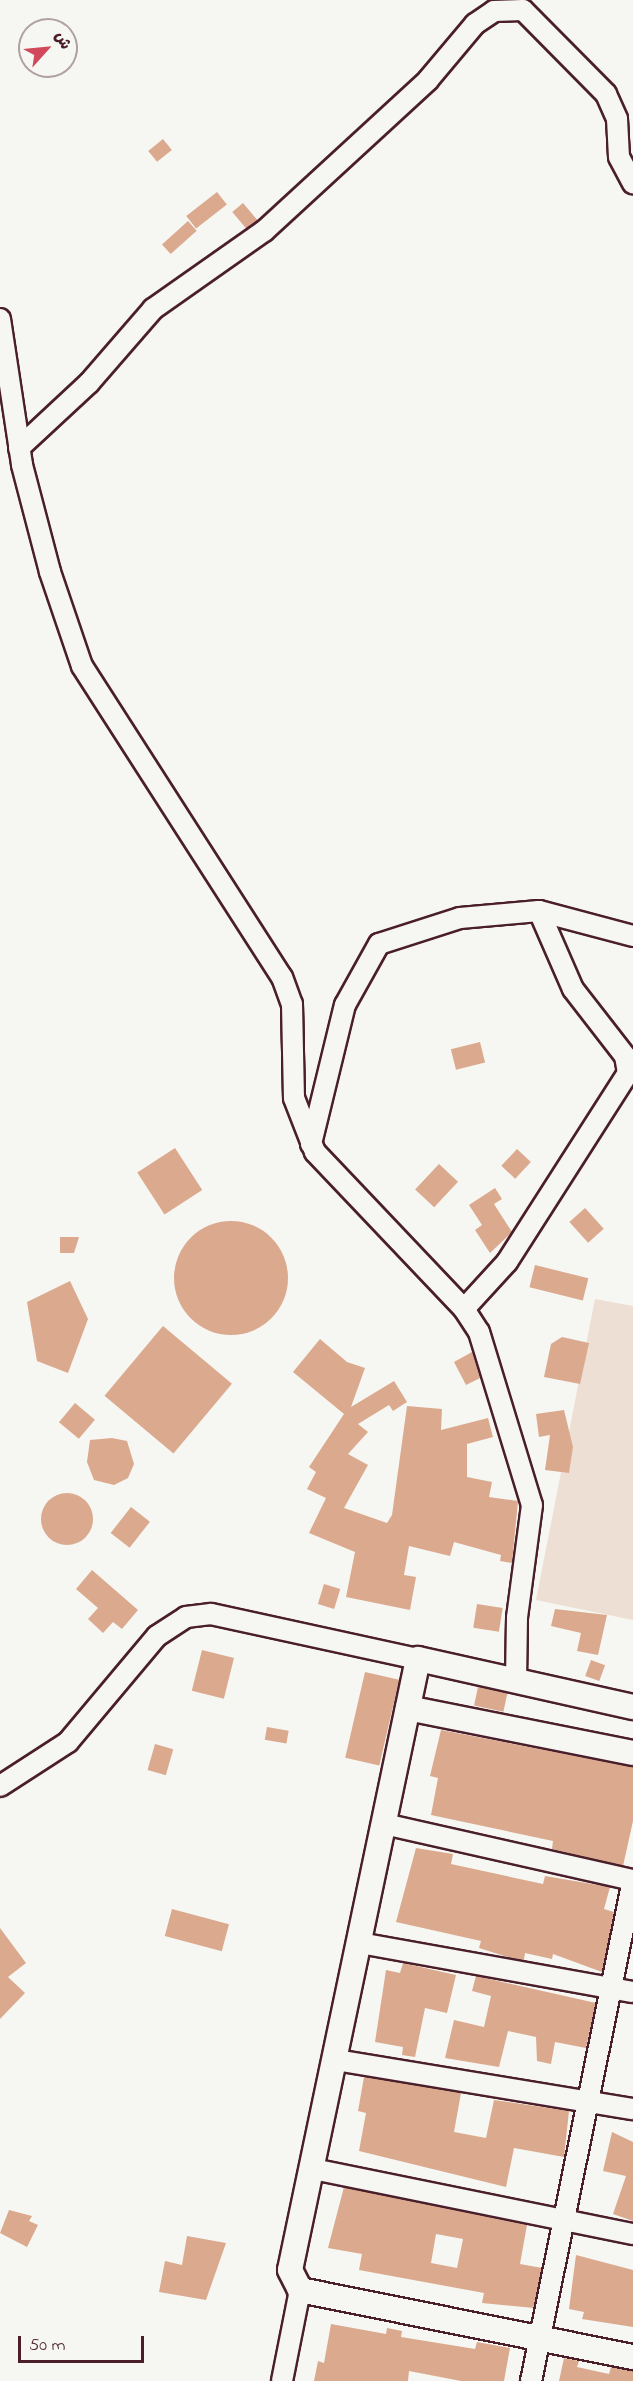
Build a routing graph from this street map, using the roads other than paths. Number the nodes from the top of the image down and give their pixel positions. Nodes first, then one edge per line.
1 (633, 183) edge
2 (0, 319) edge
3 (19, 448) junction
4 (539, 911) junction
5 (633, 936) edge
6 (311, 1144) junction
7 (464, 1309) junction
8 (418, 1659) junction
9 (516, 1680) junction
10 (633, 1707) edge
11 (408, 1708) junction
12 (633, 1754) edge
13 (0, 1786) edge
14 (384, 1824) junction
15 (633, 1880) edge
16 (360, 1942) junction
17 (610, 1987) junction
18 (633, 1992) edge
19 (336, 2060) junction
20 (592, 2101) junction
21 (633, 2109) edge
22 (313, 2169) junction
23 (565, 2222) junction
24 (633, 2234) edge
25 (300, 2290) junction
26 (541, 2339) junction
27 (633, 2357) edge
28 (282, 2381) edge
29 (531, 2381) edge

1 - 3 street
2 - 3 street
3 - 6 street
4 - 5 street
4 - 6 street
4 - 7 street
6 - 7 street
7 - 9 street
8 - 9 street
8 - 11 street
8 - 13 street
9 - 10 street
11 - 12 street
11 - 14 street
14 - 15 street
14 - 16 street
15 - 17 street
16 - 17 street
16 - 19 street
17 - 18 street
17 - 20 street
19 - 20 street
19 - 22 street
20 - 21 street
20 - 23 street
22 - 23 street
22 - 25 street
23 - 24 street
23 - 26 street
25 - 26 street
25 - 28 street
26 - 27 street
26 - 29 street

